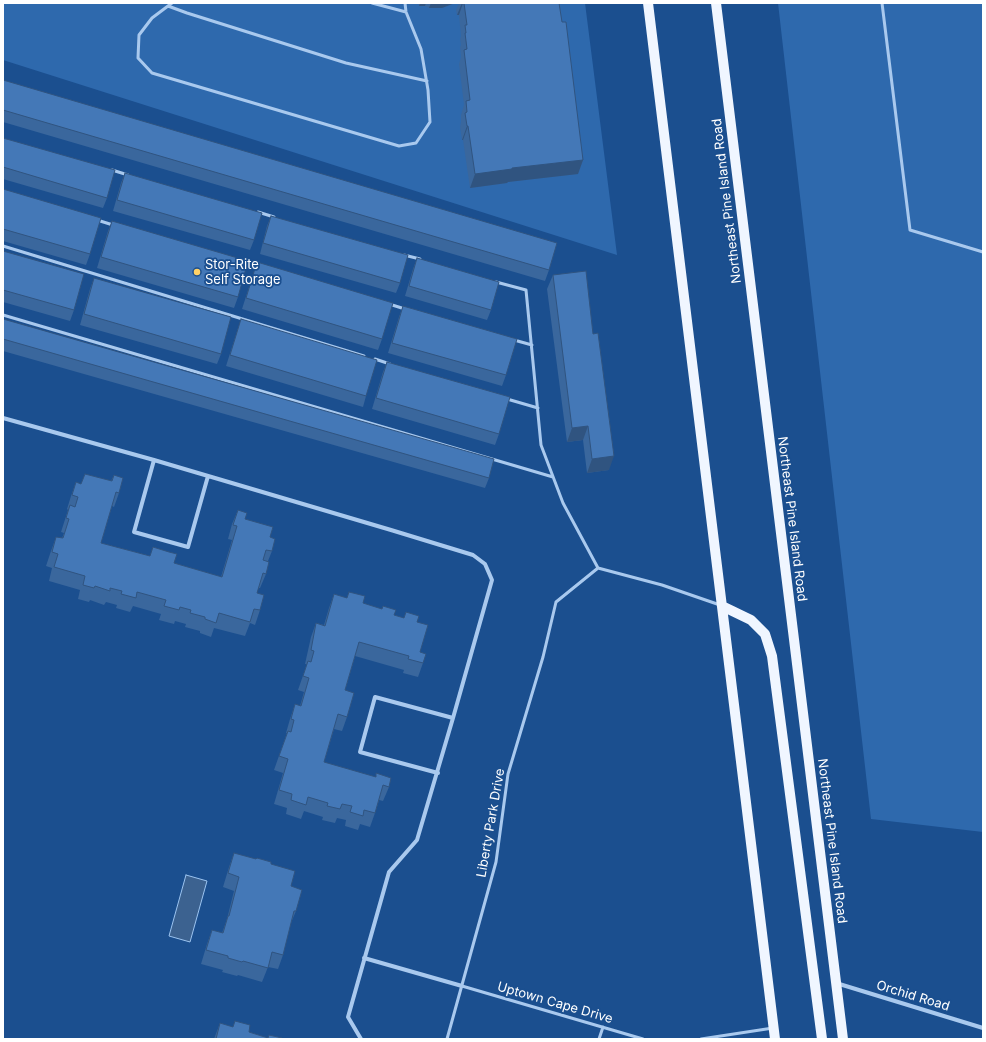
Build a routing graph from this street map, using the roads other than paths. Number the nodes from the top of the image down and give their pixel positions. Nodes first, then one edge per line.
1 (172, 3) edge
2 (372, 3) edge
3 (405, 3) edge
4 (648, 3) edge
5 (716, 3) edge
6 (882, 3) edge
7 (168, 6) junction
8 (406, 12) junction
9 (427, 81) junction
10 (109, 169) edge
11 (132, 176) edge
12 (253, 211) edge
13 (276, 218) edge
14 (95, 219) edge
15 (118, 226) edge
16 (3, 246) edge
17 (983, 252) edge
18 (397, 253) edge
19 (241, 261) edge
20 (428, 262) edge
21 (264, 268) edge
22 (488, 279) edge
23 (386, 304) edge
24 (409, 310) edge
25 (3, 316) edge
26 (509, 339) edge
27 (532, 346) junction
28 (392, 364) edge
29 (499, 397) edge
30 (538, 408) junction
31 (3, 418) edge
32 (154, 460) junction
33 (208, 476) junction
34 (553, 477) junction
35 (598, 568) junction
36 (722, 606) junction
37 (453, 718) junction
38 (438, 773) junction
39 (364, 958) junction
40 (836, 983) junction
41 (462, 986) junction
42 (603, 1027) junction
43 (773, 1028) junction
44 (983, 1028) edge
45 (361, 1039) edge
46 (447, 1039) edge
47 (599, 1039) edge
48 (643, 1039) edge
49 (701, 1039) edge
50 (775, 1039) edge
51 (822, 1039) edge
52 (843, 1039) edge

1 - 7 lane
2 - 8 lane
3 - 8 lane
4 - 36 main road
5 - 40 main road, Northeast Pine Island Road
6 - 17 lane
7 - 9 lane
7 - 9 lane
8 - 9 lane
10 - 11 lane
12 - 13 lane
14 - 15 lane
16 - 28 lane
18 - 20 lane
19 - 21 lane
22 - 27 lane
23 - 24 lane
25 - 34 lane
26 - 27 lane
27 - 30 lane
29 - 30 lane
30 - 34 lane
31 - 32 street
32 - 33 street
32 - 33 street
33 - 37 street
34 - 35 lane
35 - 36 lane
35 - 41 lane, Liberty Park Drive
36 - 43 main road
36 - 51 main road
37 - 38 street
37 - 38 street
38 - 39 street
39 - 41 street
39 - 45 street
40 - 44 street, Orchid Road
40 - 52 main road, Northeast Pine Island Road
41 - 42 lane, Uptown Cape Drive
41 - 46 lane, Liberty Park Drive
42 - 47 lane
42 - 48 lane, Uptown Cape Drive
43 - 49 lane
43 - 50 main road

